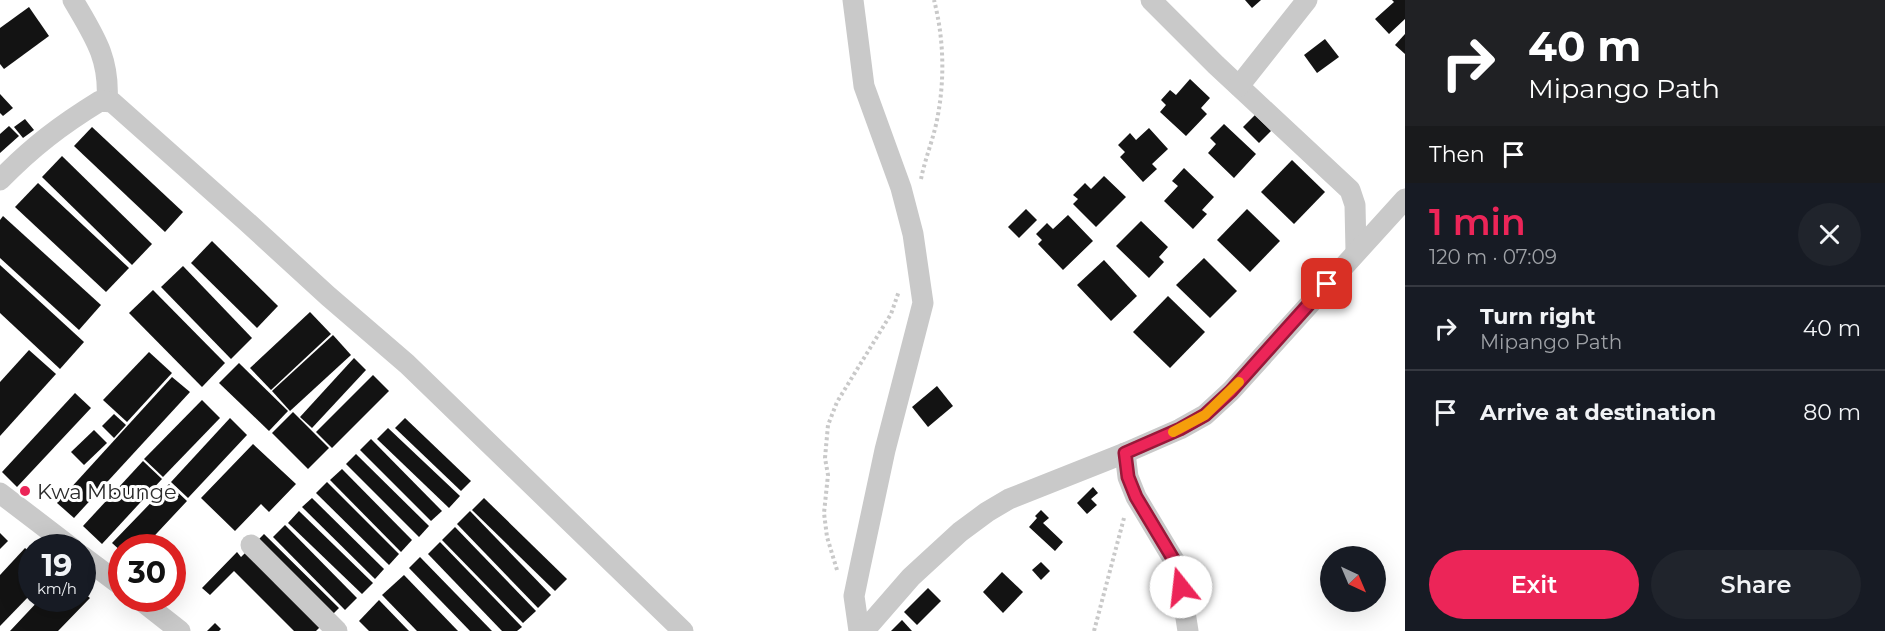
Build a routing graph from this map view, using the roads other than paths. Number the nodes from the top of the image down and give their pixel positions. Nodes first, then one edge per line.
1 (73, 0) edge
2 (853, 0) edge
3 (1151, 0) edge
4 (1307, 0) edge
5 (1239, 86) junction
6 (107, 101) junction
7 (0, 180) edge
8 (1405, 199) edge
9 (1356, 251) junction
10 (1125, 453) junction
11 (0, 493) edge
12 (54, 534) edge
13 (251, 545) dead end
14 (156, 612) edge
15 (1190, 630) edge
16 (180, 631) edge
17 (337, 631) edge
18 (683, 631) edge
19 (859, 631) edge
20 (864, 631) edge

1 - 6 street
2 - 19 street
3 - 5 street
4 - 5 street
5 - 9 street
6 - 7 street
6 - 18 street
8 - 9 street
9 - 10 street
10 - 15 street
10 - 20 street
11 - 12 street
13 - 17 street
14 - 16 street

